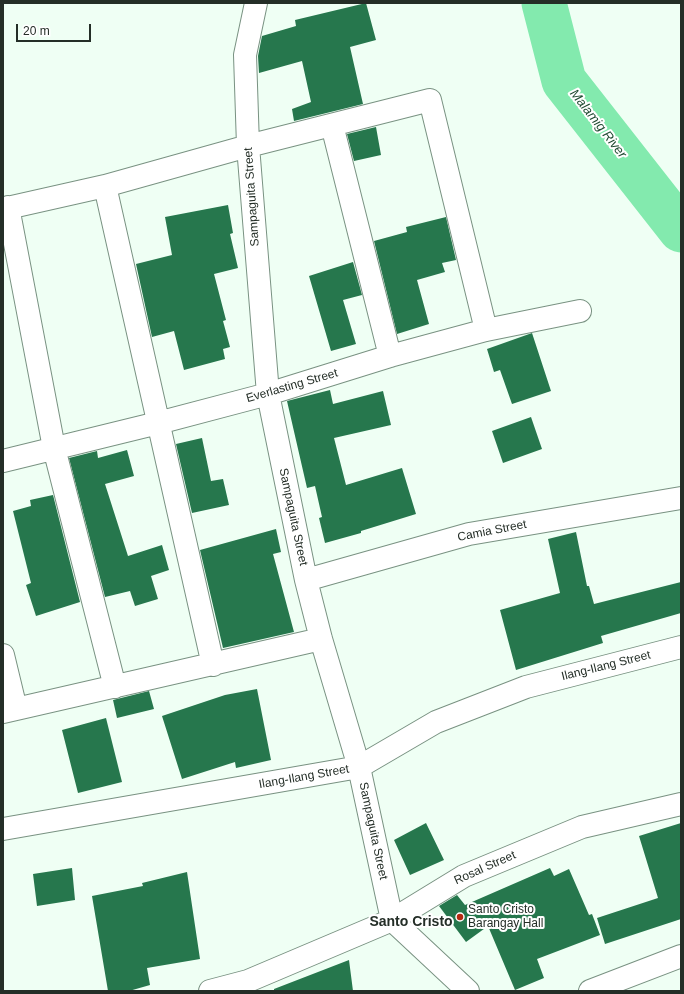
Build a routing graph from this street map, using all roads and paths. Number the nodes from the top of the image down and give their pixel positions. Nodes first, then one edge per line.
1 (256, 3) edge
2 (332, 124) junction
3 (248, 146) junction
4 (104, 186) junction
5 (6, 208) edge
6 (580, 311) dead end
7 (486, 330) junction
8 (390, 356) junction
9 (268, 394) junction
10 (158, 423) junction
11 (54, 448) junction
12 (3, 461) edge
13 (681, 498) edge
14 (306, 580) junction
15 (321, 639) junction
16 (681, 647) edge
17 (3, 655) edge
18 (213, 665) junction
19 (115, 687) junction
20 (10, 710) edge
21 (359, 767) junction
22 (681, 804) edge
23 (3, 829) edge
24 (392, 920) junction
25 (681, 956) edge
26 (210, 991) edge
27 (468, 991) edge
28 (590, 991) edge

1 - 3 street, Sampaguita Street
2 - 3 street
2 - 7 street
2 - 8 street
3 - 4 street
3 - 9 street, Sampaguita Street
4 - 5 street
4 - 10 street
5 - 11 street
6 - 7 street, Everlasting Street
7 - 8 street, Everlasting Street
8 - 9 street, Everlasting Street
9 - 10 street, Everlasting Street
9 - 14 street, Sampaguita Street
10 - 11 street, Everlasting Street
10 - 18 street
11 - 12 street, Everlasting Street
11 - 19 street
13 - 14 street, Camia Street
14 - 15 street, Sampaguita Street
15 - 18 street
15 - 21 street, Sampaguita Street
16 - 21 street, Ilang-Ilang Street
17 - 20 street
18 - 19 street
19 - 20 street
21 - 23 street, Ilang-Ilang Street
21 - 24 street, Sampaguita Street
22 - 24 street, Rosal Street
24 - 26 street, Rosal Street
24 - 27 street
25 - 28 street

